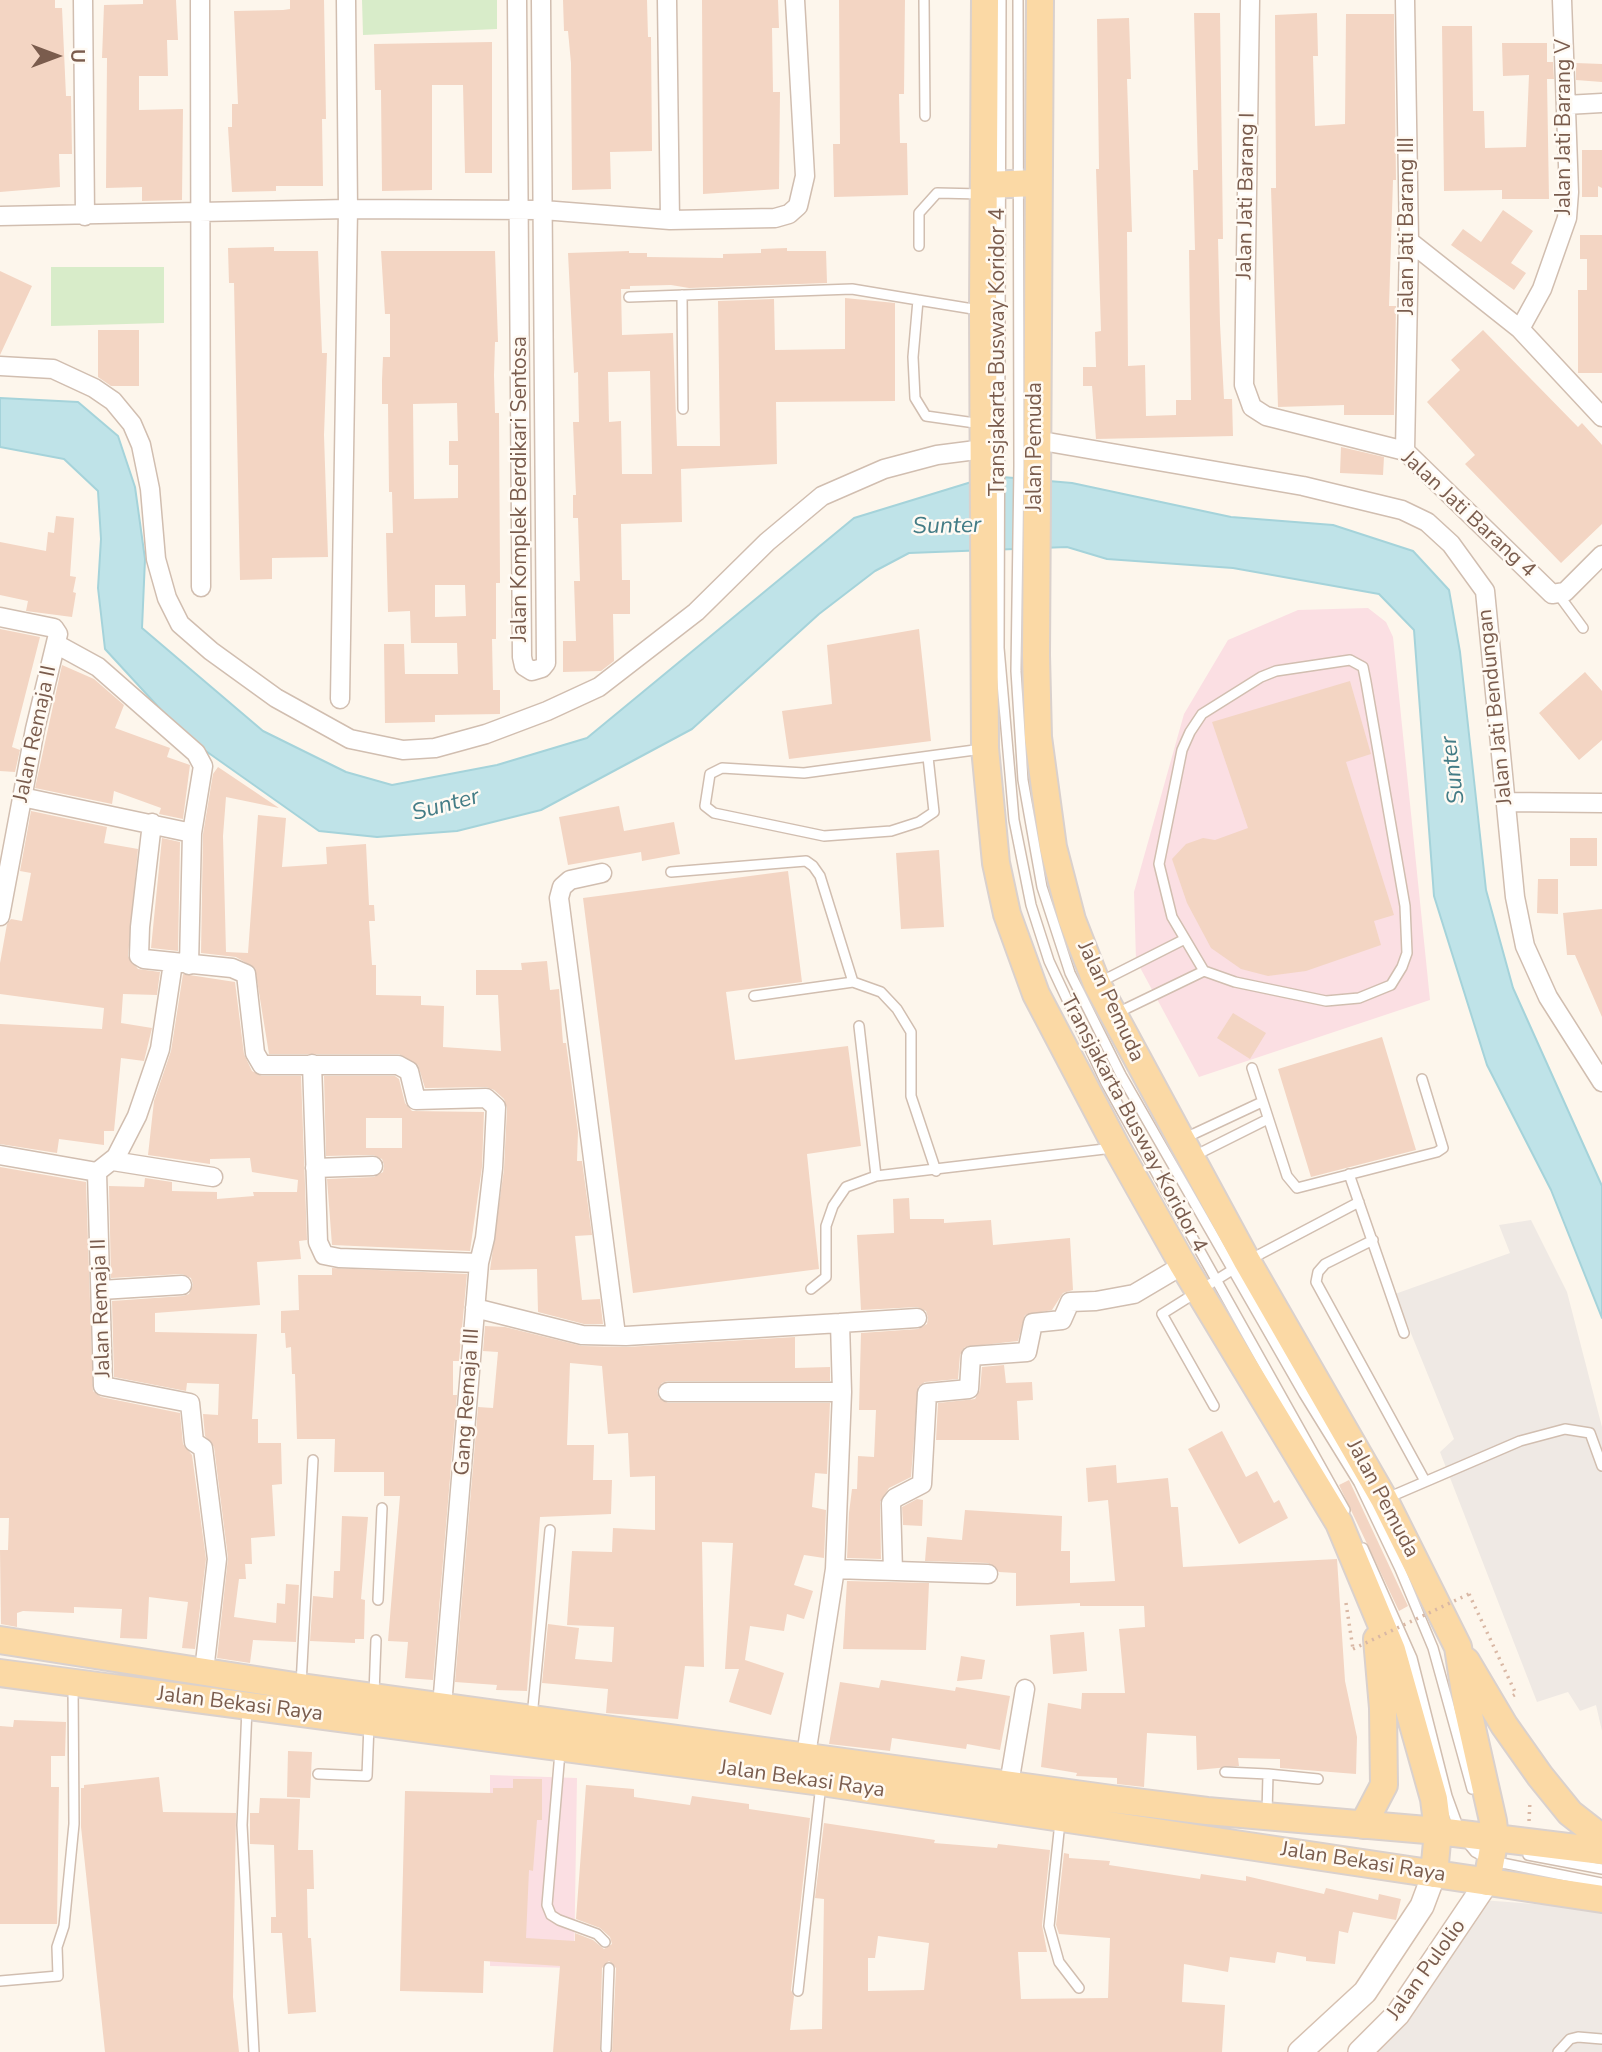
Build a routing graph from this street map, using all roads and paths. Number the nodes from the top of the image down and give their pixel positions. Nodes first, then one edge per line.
1 (83, 0) edge
2 (200, 0) edge
3 (346, 0) edge
4 (517, 0) edge
5 (541, 0) edge
6 (667, 0) edge
7 (795, 0) edge
8 (924, 0) edge
9 (985, 0) edge
10 (1001, 0) edge
11 (1018, 0) edge
12 (1040, 0) edge
13 (1250, 0) edge
14 (1405, 0) edge
15 (1562, 0) edge
16 (1602, 103) edge
17 (1566, 105) junction
18 (925, 116) dead end
19 (1004, 186) junction
20 (348, 208) junction
21 (519, 209) junction
22 (542, 210) junction
23 (202, 211) junction
24 (0, 216) edge
25 (85, 216) junction
26 (670, 220) junction
27 (1409, 241) junction
28 (919, 246) dead end
29 (682, 295) junction
30 (629, 297) dead end
31 (918, 300) junction
32 (983, 311) junction
33 (1520, 329) junction
34 (0, 366) edge
35 (1245, 393) joint
36 (683, 409) dead end
37 (1602, 417) edge
38 (988, 450) junction
39 (1405, 451) junction
40 (1030, 456) junction
41 (1602, 555) edge
42 (990, 568) junction
43 (1027, 570) junction
44 (201, 587) dead end
45 (1558, 594) junction
46 (0, 617) edge
47 (1583, 628) dead end
48 (57, 639) junction
49 (340, 699) dead end
50 (985, 748) junction
51 (928, 757) junction
52 (22, 797) junction
53 (1506, 802) junction
54 (1602, 803) edge
55 (152, 823) junction
56 (192, 832) junction
57 (671, 872) dead end
58 (602, 873) dead end
59 (0, 916) edge
60 (1183, 940) junction
61 (181, 964) junction
62 (1203, 971) junction
63 (853, 982) junction
64 (1097, 984) junction
65 (754, 996) dead end
66 (1113, 1015) junction
67 (859, 1026) dead end
68 (312, 1064) junction
69 (1252, 1068) dead end
70 (1422, 1079) dead end
71 (1602, 1082) edge
72 (1262, 1102) junction
73 (1268, 1119) junction
74 (1117, 1148) junction
75 (1185, 1149) junction
76 (0, 1155) edge
77 (113, 1161) junction
78 (373, 1166) dead end
79 (315, 1168) junction
80 (936, 1171) junction
81 (97, 1172) junction
82 (1349, 1174) junction
83 (876, 1176) junction
84 (214, 1177) dead end
85 (1359, 1202) junction
86 (1373, 1240) junction
87 (478, 1262) junction
88 (1183, 1265) junction
89 (1240, 1265) junction
90 (1208, 1284) junction
91 (181, 1285) dead end
92 (811, 1289) dead end
93 (101, 1290) junction
94 (475, 1308) junction
95 (917, 1318) dead end
96 (840, 1323) junction
97 (1404, 1334) dead end
98 (616, 1335) junction
99 (668, 1392) dead end
100 (842, 1392) junction
101 (1214, 1406) dead end
102 (313, 1460) dead end
103 (1602, 1466) edge
104 (1425, 1481) junction
105 (1384, 1499) junction
106 (382, 1508) dead end
107 (1349, 1517) dead end
108 (550, 1530) dead end
109 (1360, 1542) dead end
110 (835, 1569) junction
111 (892, 1572) junction
112 (988, 1574) dead end
113 (1344, 1591) dead end
114 (378, 1600) dead end
115 (1362, 1604) junction
116 (1356, 1637) dead end
117 (0, 1640) edge
118 (376, 1640) dead end
119 (1458, 1647) junction
120 (204, 1671) junction
121 (0, 1673) edge
122 (73, 1684) junction
123 (1503, 1686) dead end
124 (301, 1687) junction
125 (1025, 1689) dead end
126 (247, 1706) junction
127 (442, 1706) junction
128 (372, 1710) junction
129 (532, 1718) junction
130 (561, 1747) junction
131 (806, 1755) junction
132 (1225, 1772) dead end
133 (318, 1774) dead end
134 (1268, 1774) junction
135 (1318, 1779) dead end
136 (821, 1782) junction
137 (1009, 1784) junction
138 (1531, 1796) dead end
139 (1476, 1803) dead end
140 (1111, 1812) junction
141 (1060, 1817) junction
142 (1267, 1817) junction
143 (1363, 1825) junction
144 (1528, 1831) dead end
145 (1602, 1838) edge
146 (1486, 1846) junction
147 (1602, 1852) edge
148 (1602, 1869) edge
149 (1434, 1874) junction
150 (1602, 1883) edge
151 (1602, 1899) edge
152 (605, 1942) dead end
153 (609, 1968) dead end
154 (0, 1981) edge
155 (1079, 1988) dead end
156 (798, 1991) dead end
157 (1365, 1992) junction
158 (1398, 2014) junction
159 (1602, 2039) edge
160 (606, 2049) dead end
161 (254, 2052) edge
162 (1300, 2052) edge
163 (1360, 2052) edge
164 (1558, 2052) edge

1 - 25 street
2 - 23 street
3 - 20 street
4 - 21 street, Jalan Komplek Berdikari Sentosa
5 - 22 street, Jalan Komplek Berdikari Sentosa
6 - 26 street
7 - 26 street
8 - 18 lane
9 - 19 main road, Jalan Pemuda
10 - 19 lane, Transjakarta Busway Koridor 4
11 - 19 lane, Transjakarta Busway Koridor 4
12 - 19 main road, Jalan Pemuda
13 - 35 street, Jalan Jati Barang I
14 - 27 street, Jalan Jati Barang III
15 - 17 street, Jalan Jati Barang V
16 - 17 street
17 - 33 street, Jalan Jati Barang V
19 - 28 lane
19 - 32 main road, Jalan Pemuda
19 - 38 lane, Transjakarta Busway Koridor 4
19 - 40 main road, Jalan Pemuda
20 - 21 street
20 - 23 street
20 - 49 street
21 - 22 street
21 - 22 street, Jalan Komplek Berdikari Sentosa
22 - 26 street
23 - 25 street
23 - 44 street
24 - 25 street
27 - 33 street
27 - 39 street, Jalan Jati Barang III
29 - 30 lane
29 - 31 lane
29 - 36 lane
31 - 32 lane
31 - 38 lane
32 - 38 main road, Jalan Pemuda
33 - 37 street
34 - 38 street
35 - 39 street, Jalan Jati Barang 4
38 - 42 main road, Jalan Pemuda
39 - 45 street, Jalan Jati Barang 4
40 - 43 main road, Jalan Pemuda
40 - 53 street, Jalan Jati Bendungan
41 - 45 street
42 - 50 main road, Jalan Pemuda
42 - 90 lane, Transjakarta Busway Koridor 4
43 - 64 main road, Jalan Pemuda
43 - 89 lane, Transjakarta Busway Koridor 4
45 - 47 lane
46 - 48 street
48 - 52 street, Jalan Remaja II
48 - 56 street
50 - 51 lane
50 - 74 main road, Jalan Pemuda
51 - 51 lane
52 - 55 street
52 - 59 street, Jalan Remaja II
53 - 54 street
53 - 71 street, Jalan Jati Bendungan
55 - 56 street
55 - 61 street
56 - 61 street
57 - 63 lane
58 - 98 street
60 - 62 lane
60 - 62 lane
60 - 64 lane
61 - 68 street
61 - 77 street
62 - 66 lane
63 - 65 lane
63 - 80 lane
64 - 66 main road, Jalan Pemuda
66 - 75 main road, Jalan Pemuda
67 - 83 lane
68 - 79 street
68 - 87 street, Gang Remaja III
69 - 72 lane
70 - 82 lane
72 - 73 lane
72 - 75 lane
73 - 75 lane
73 - 82 lane
74 - 80 lane
74 - 88 main road, Jalan Pemuda
75 - 89 main road, Jalan Pemuda
76 - 81 street
77 - 81 street
77 - 84 street
78 - 79 street
79 - 87 street
80 - 83 lane
81 - 93 street, Jalan Remaja II
82 - 85 lane
83 - 92 lane
85 - 86 lane
85 - 89 lane
86 - 97 lane
86 - 104 lane
87 - 94 street, Gang Remaja III
88 - 90 main road, Jalan Pemuda
88 - 111 street
89 - 90 lane
89 - 105 main road, Jalan Pemuda
89 - 139 lane, Transjakarta Busway Koridor 4
90 - 101 lane
90 - 107 lane, Transjakarta Busway Koridor 4
90 - 115 main road, Jalan Pemuda
91 - 93 street
93 - 120 street, Jalan Remaja II
94 - 98 street
94 - 127 street, Gang Remaja III
95 - 96 street
96 - 98 street
96 - 100 street
99 - 100 street
100 - 110 street
102 - 124 lane
103 - 104 lane
104 - 105 lane
105 - 119 main road, Jalan Pemuda
106 - 114 lane
108 - 129 lane
109 - 146 lane
110 - 111 street
110 - 131 street
111 - 112 street
113 - 123 path, bridge
115 - 116 path
115 - 143 main road
115 - 146 main road, Jalan Pemuda
117 - 120 main road, Jalan Bekasi Raya
118 - 128 lane
119 - 145 main road
119 - 146 main road, Jalan Pemuda
120 - 124 main road, Jalan Bekasi Raya
121 - 122 main road, Jalan Bekasi Raya
122 - 126 main road, Jalan Bekasi Raya
122 - 154 lane
124 - 128 main road, Jalan Bekasi Raya
125 - 137 street
126 - 128 main road, Jalan Bekasi Raya
126 - 161 lane
127 - 128 main road, Jalan Bekasi Raya
127 - 129 main road, Jalan Bekasi Raya
128 - 130 main road, Jalan Bekasi Raya
128 - 133 lane
129 - 131 main road, Jalan Bekasi Raya
130 - 136 main road, Jalan Bekasi Raya
130 - 152 lane
131 - 137 main road, Jalan Bekasi Raya
132 - 134 lane
134 - 135 lane
134 - 142 lane
136 - 141 main road, Jalan Bekasi Raya
136 - 156 lane
137 - 140 main road, Jalan Bekasi Raya
138 - 144 path
140 - 141 main road, Jalan Bekasi Raya
140 - 142 main road, Jalan Bekasi Raya
140 - 149 main road, Jalan Bekasi Raya
141 - 155 lane
142 - 143 main road, Jalan Bekasi Raya
143 - 146 main road, Jalan Bekasi Raya
146 - 147 main road, Jalan Bekasi Raya
146 - 148 lane
146 - 149 main road, Jalan Pemuda
146 - 149 main road, Jalan Bekasi Raya
146 - 150 lane
146 - 151 main road, Jalan Bekasi Raya
146 - 158 street, Jalan Pulolio
149 - 157 street, Jalan Pulolio
153 - 160 lane
157 - 158 street
157 - 162 street, Jalan Pulolio
158 - 163 street, Jalan Pulolio
159 - 164 lane

